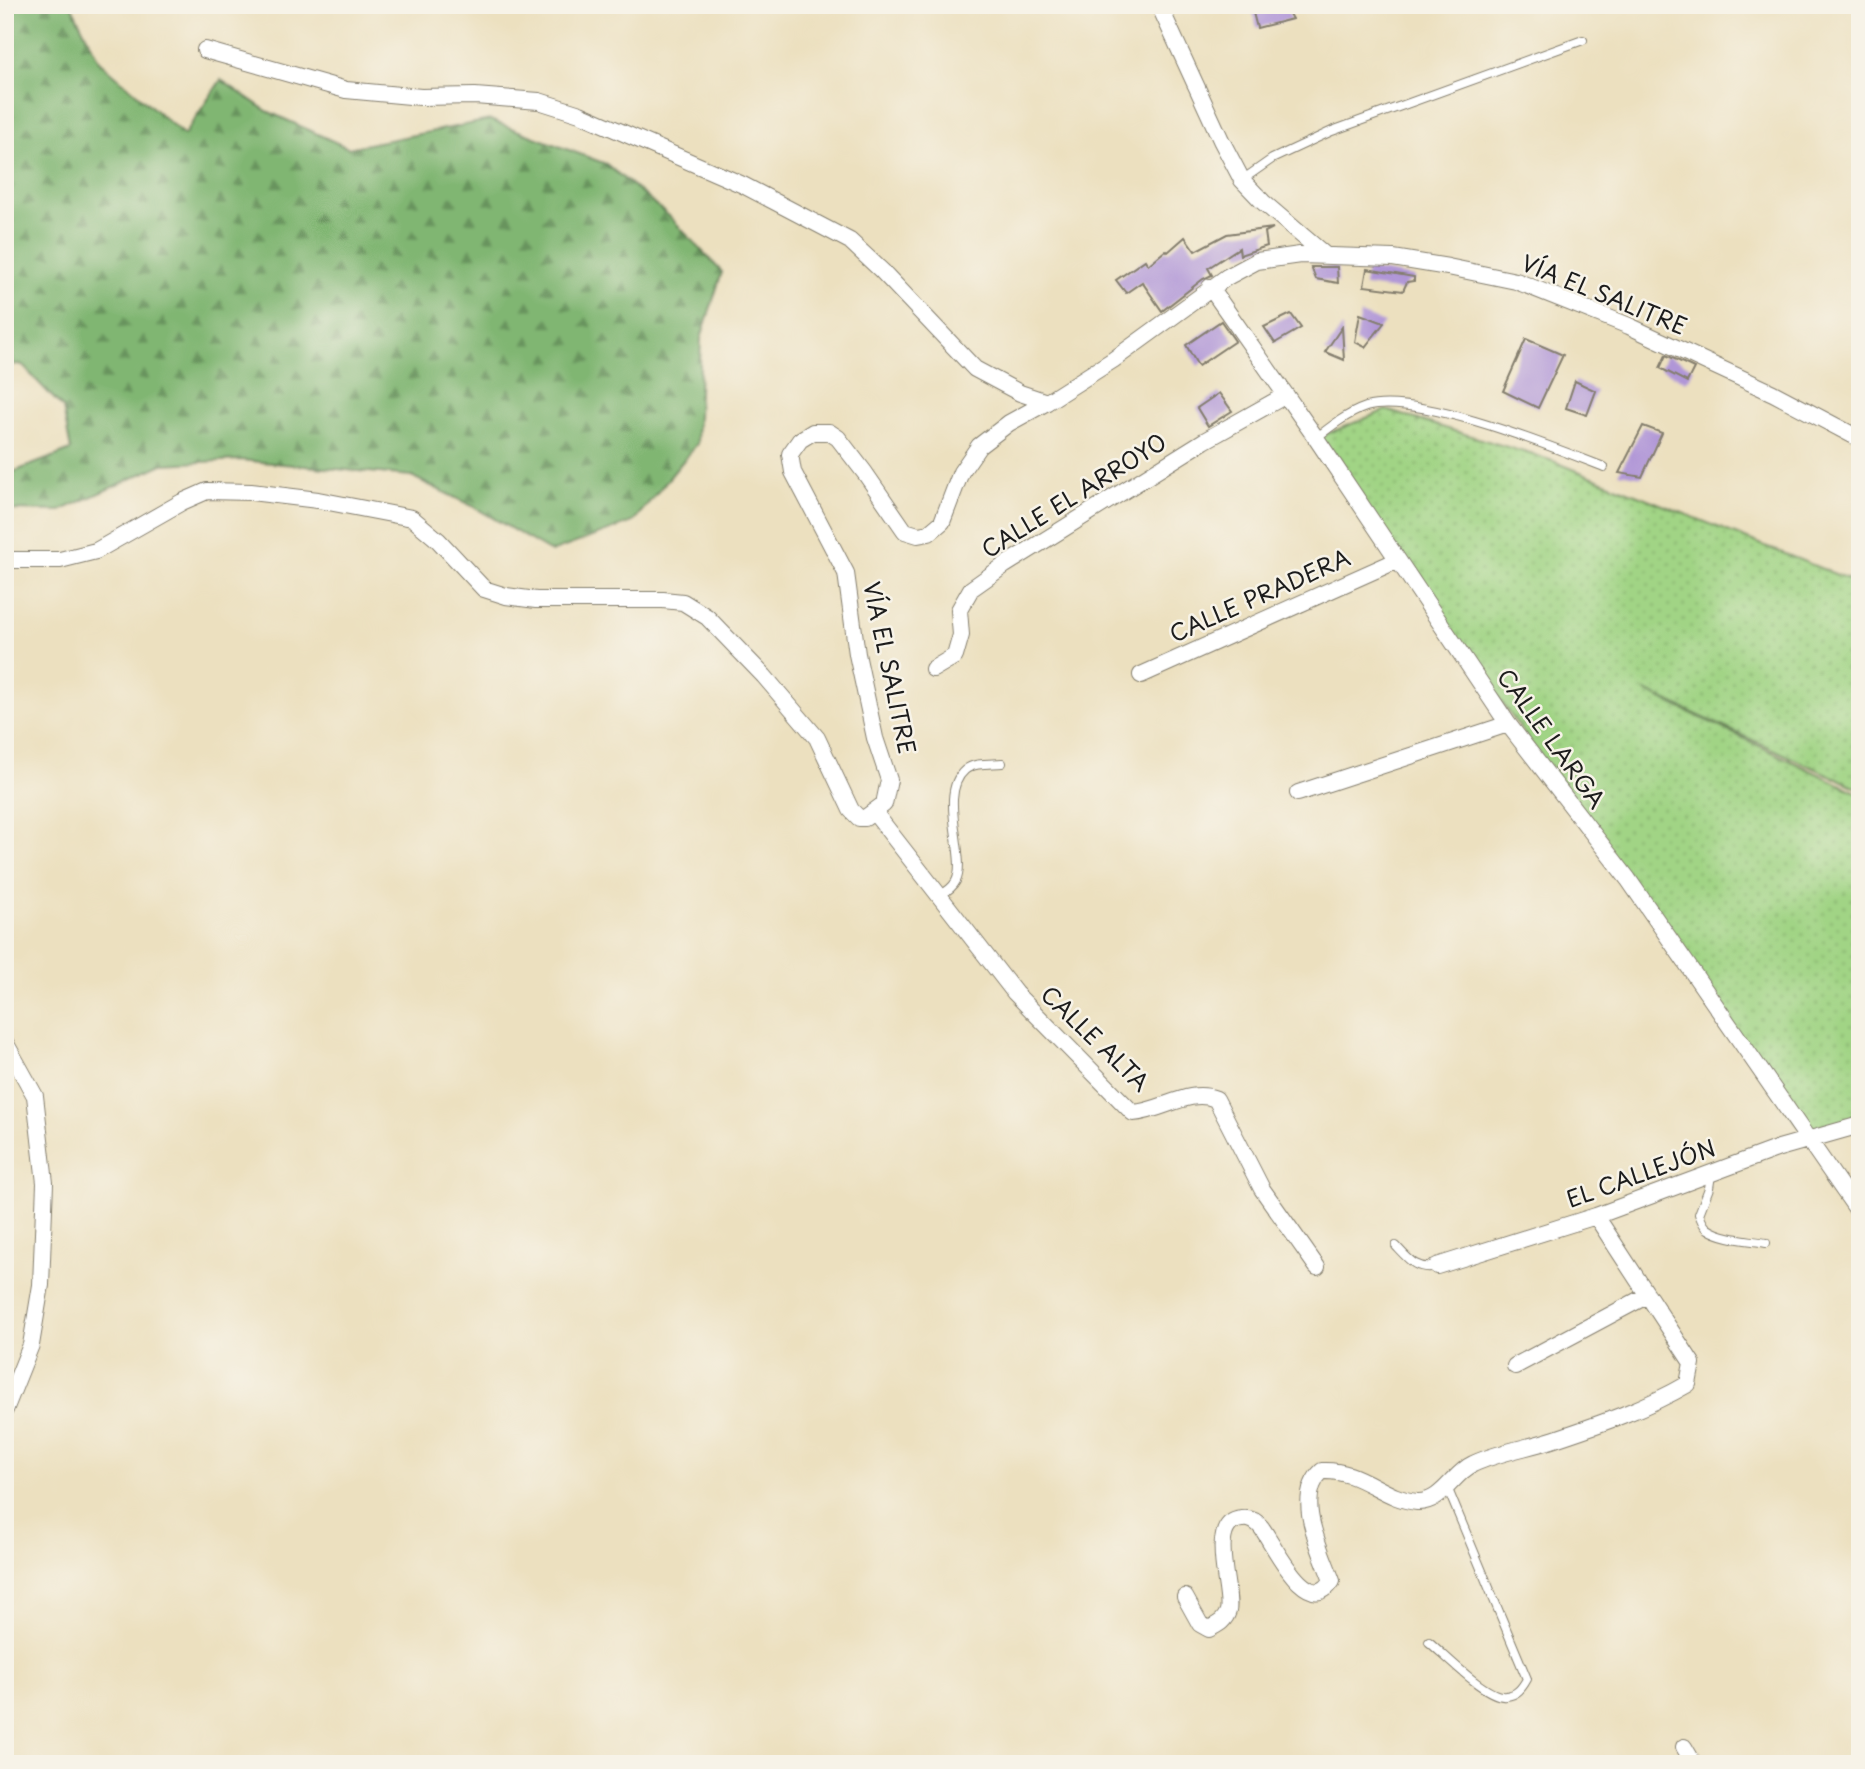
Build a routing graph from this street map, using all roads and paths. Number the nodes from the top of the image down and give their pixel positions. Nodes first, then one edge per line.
1 (1159, 5) edge
2 (1583, 40) dead end
3 (205, 50) dead end
4 (1242, 180) junction
5 (1325, 255) junction
6 (1210, 288) junction
7 (1286, 395) junction
8 (1047, 402) junction
9 (1316, 438) junction
10 (1860, 439) edge
11 (1604, 467) dead end
12 (5, 559) edge
13 (1398, 560) junction
14 (933, 669) dead end
15 (1141, 675) dead end
16 (1508, 724) junction
17 (1002, 763) dead end
18 (1298, 793) dead end
19 (874, 812) junction
20 (940, 895) junction
21 (5, 1042) edge
22 (1860, 1125) edge
23 (1810, 1140) junction
24 (1712, 1175) junction
25 (1860, 1214) edge
26 (1596, 1216) junction
27 (1766, 1243) dead end
28 (1396, 1246) dead end
29 (1437, 1266) joint
30 (1317, 1267) dead end
31 (1648, 1295) junction
32 (1515, 1366) dead end
33 (5, 1410) edge
34 (1447, 1488) junction
35 (1185, 1597) dead end
36 (1429, 1642) dead end
37 (1684, 1747) dead end
38 (1694, 1764) edge

1 - 4 street
2 - 4 lane
3 - 8 street
4 - 5 street
5 - 6 street, VÍA EL SALITRE
5 - 10 street, VÍA EL SALITRE
6 - 7 street, CALLE LARGA
6 - 8 street, VÍA EL SALITRE
7 - 9 street, CALLE LARGA
7 - 14 street, CALLE EL ARROYO
8 - 19 street, VÍA EL SALITRE
9 - 11 lane
9 - 13 street, CALLE LARGA
12 - 19 street
13 - 15 street, CALLE PRADERA
13 - 16 street, CALLE LARGA
16 - 18 street
16 - 23 street, CALLE LARGA
17 - 20 lane
19 - 20 street, CALLE ALTA
20 - 30 street, CALLE ALTA
21 - 33 street
22 - 23 street, EL CALLEJÓN
23 - 24 street, EL CALLEJÓN
23 - 25 street, CALLE LARGA
24 - 26 street, EL CALLEJÓN
24 - 27 lane
26 - 29 street, EL CALLEJÓN
26 - 31 street
28 - 29 lane
31 - 32 street
31 - 34 street
34 - 35 street
34 - 36 lane
37 - 38 street

